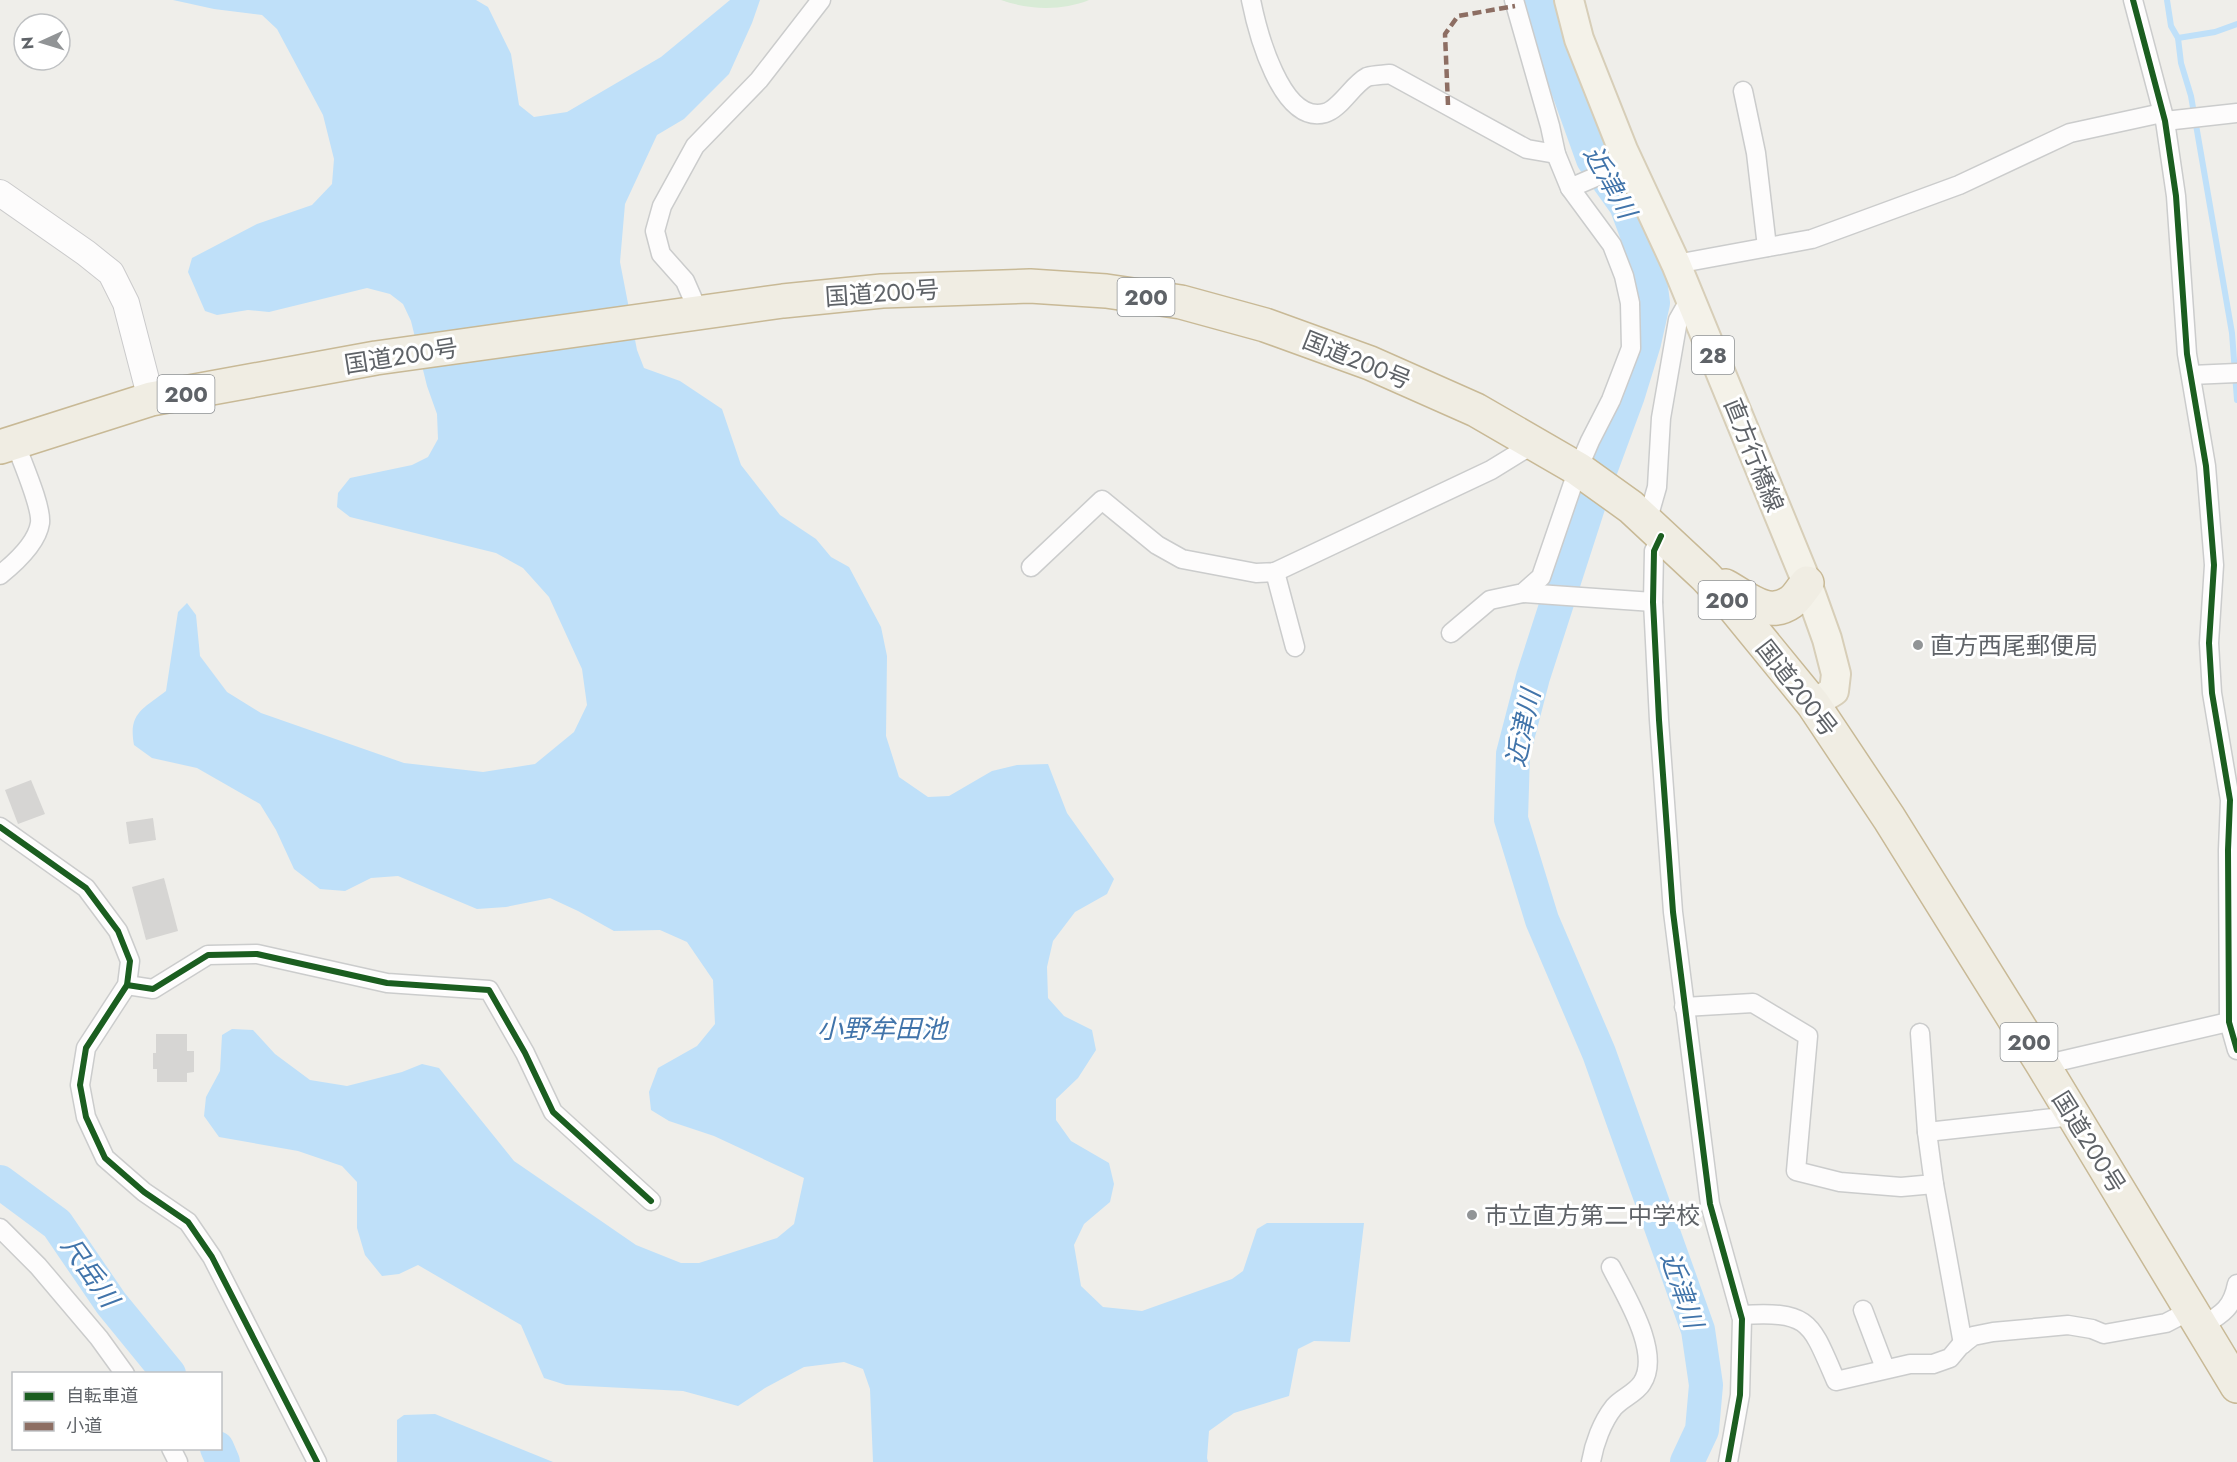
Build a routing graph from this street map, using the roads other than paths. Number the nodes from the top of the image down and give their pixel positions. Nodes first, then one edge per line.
1 (821, 0) edge
2 (1251, 0) edge
3 (1514, 0) edge
4 (1569, 0) edge
5 (2133, 0) edge
6 (1743, 91) dead end
7 (2237, 113) edge
8 (2164, 117) junction
9 (1556, 154) junction
10 (1622, 166) junction
11 (1574, 186) junction
12 (0, 193) edge
13 (1767, 247) junction
14 (1676, 264) junction
15 (1690, 299) junction
16 (689, 315) junction
17 (2237, 373) edge
18 (2191, 375) junction
19 (152, 399) junction
20 (1525, 439) junction
21 (7, 444) edge
22 (1578, 469) junction
23 (1647, 521) junction
24 (1031, 567) dead end
25 (1275, 572) junction
26 (0, 575) edge
27 (1705, 576) junction
28 (1807, 583) junction
29 (1532, 593) junction
30 (1653, 602) junction
31 (1451, 633) dead end
32 (1295, 647) dead end
33 (1813, 704) junction
34 (0, 827) edge
35 (127, 985) junction
36 (1684, 1007) junction
37 (2233, 1021) edge
38 (1920, 1033) dead end
39 (2237, 1050) edge
40 (2043, 1065) junction
41 (2072, 1116) junction
42 (1927, 1132) junction
43 (1934, 1184) junction
44 (651, 1201) dead end
45 (0, 1228) edge
46 (1611, 1267) dead end
47 (2237, 1284) edge
48 (1863, 1310) dead end
49 (1741, 1315) junction
50 (2196, 1319) junction
51 (1963, 1344) junction
52 (1885, 1368) junction
53 (124, 1372) edge
54 (2237, 1386) edge
55 (317, 1462) edge
56 (1591, 1462) edge
57 (1728, 1462) edge

1 - 16 street
2 - 9 street
3 - 9 street
4 - 10 main road, 直方行橋線 / 28
5 - 8 street
6 - 13 street
7 - 8 street
8 - 13 street
8 - 18 street
9 - 11 street
10 - 11 street
10 - 14 main road, 直方行橋線 / 28
11 - 22 street
12 - 19 street
13 - 14 street
14 - 15 main road, 直方行橋線 / 28
15 - 23 street
15 - 28 main road, 直方行橋線 / 28
16 - 19 highway, 国道200号 / 200
16 - 20 highway, 国道200号 / 200
17 - 18 street
18 - 37 street
19 - 21 highway, 国道200号 / 200
20 - 22 highway, 国道200号 / 200
20 - 25 street
21 - 26 street
22 - 23 highway, 国道200号 / 200
22 - 29 street
23 - 27 highway, 国道200号 / 200
23 - 30 street
24 - 25 street
25 - 32 street
27 - 28 highway
27 - 33 highway, 国道200号 / 200
28 - 33 main road, 直方行橋線 / 28
29 - 30 street
29 - 31 street
30 - 36 street
33 - 40 highway, 国道200号 / 200
34 - 35 street
35 - 44 street
35 - 55 street
36 - 43 street
36 - 49 street
37 - 39 street
37 - 40 street
38 - 42 street
40 - 41 highway, 国道200号 / 200
41 - 42 street
41 - 50 highway, 国道200号 / 200
42 - 43 street
43 - 51 street
45 - 53 street
46 - 56 street
47 - 50 street
48 - 52 street
49 - 52 street
49 - 57 street
50 - 51 street
50 - 54 highway, 国道200号 / 200
51 - 52 street

